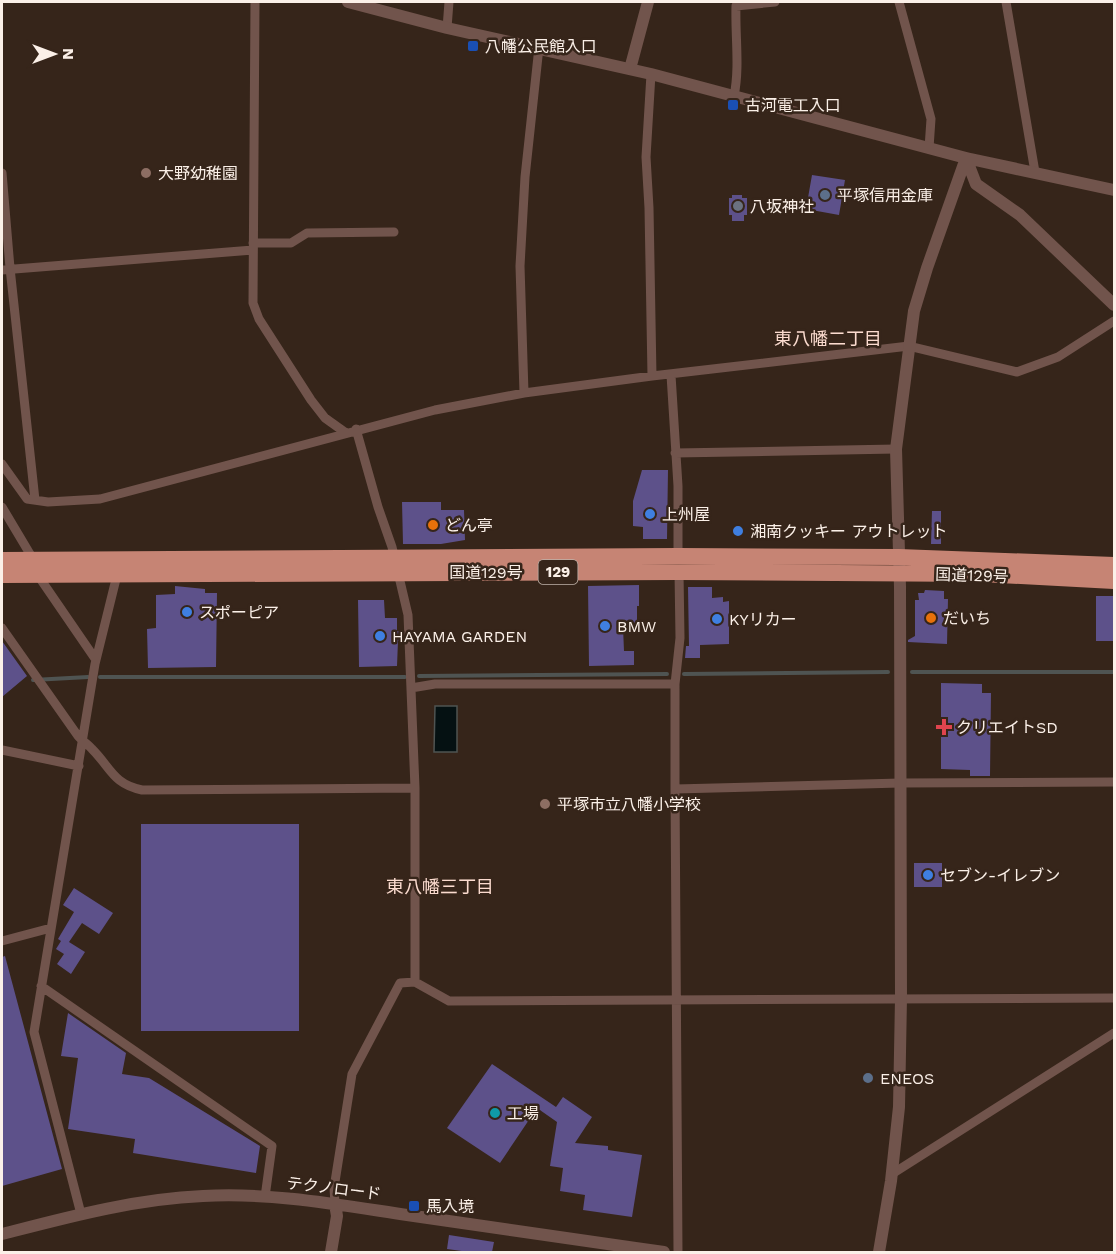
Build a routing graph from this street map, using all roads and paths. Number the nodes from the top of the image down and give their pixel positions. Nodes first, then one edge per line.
1 (255, 2) edge
2 (348, 2) edge
3 (448, 2) edge
4 (648, 2) edge
5 (775, 2) edge
6 (898, 2) edge
7 (1006, 2) edge
8 (447, 28) junction
9 (539, 47) junction
10 (630, 69) junction
11 (651, 74) junction
12 (734, 96) junction
13 (929, 148) junction
14 (966, 158) junction
15 (1035, 172) junction
16 (2, 173) edge
17 (1114, 190) edge
18 (394, 232) dead end
19 (253, 246) junction
20 (6, 269) edge
21 (1114, 304) edge
22 (1114, 321) edge
23 (909, 346) junction
24 (671, 375) junction
25 (652, 376) junction
26 (524, 393) junction
27 (356, 429) junction
28 (346, 433) junction
29 (896, 449) junction
30 (675, 453) junction
31 (2, 464) edge
32 (35, 500) junction
33 (2, 507) edge
34 (2, 560) edge
35 (678, 564) junction
36 (396, 565) junction
37 (899, 565) junction
38 (1114, 565) edge
39 (35, 566) junction
40 (2, 575) edge
41 (117, 575) junction
42 (1114, 581) edge
43 (2, 628) edge
44 (96, 660) junction
45 (675, 684) junction
46 (411, 688) junction
47 (83, 742) junction
48 (2, 750) edge
49 (79, 766) junction
50 (1114, 782) edge
51 (900, 783) junction
52 (415, 788) junction
53 (675, 789) junction
54 (51, 928) junction
55 (2, 941) edge
56 (415, 982) junction
57 (41, 986) junction
58 (901, 998) junction
59 (1114, 998) edge
60 (676, 1000) junction
61 (1114, 1033) edge
62 (892, 1173) junction
63 (265, 1197) junction
64 (335, 1204) junction
65 (81, 1214) junction
66 (2, 1234) edge
67 (331, 1252) edge
68 (664, 1252) edge
69 (678, 1252) edge
70 (879, 1252) edge

1 - 19 street
2 - 8 street
3 - 8 street
4 - 10 street
5 - 12 street
6 - 13 street
7 - 15 street
8 - 9 street
9 - 10 street
9 - 26 street
10 - 11 street
11 - 12 street
11 - 25 street
12 - 13 street
13 - 14 street
14 - 15 street
14 - 21 street
14 - 23 street
15 - 17 street
16 - 20 street
18 - 19 street
19 - 20 street
19 - 28 street
20 - 32 street
22 - 23 street
23 - 24 street
23 - 29 street
24 - 25 street
24 - 30 street
25 - 26 street
26 - 27 street
27 - 28 street
27 - 36 street
28 - 32 street
29 - 30 street
29 - 37 street
30 - 35 street
31 - 32 street
33 - 39 street
34 - 39 highway, 国道129号 / 129
35 - 36 highway, 国道129号 / 129
35 - 37 highway, 国道129号 / 129
35 - 45 street
36 - 39 highway, 国道129号 / 129
36 - 41 highway, 国道129号 / 129
36 - 46 street
37 - 38 highway, 国道129号 / 129
37 - 42 highway, 国道129号 / 129
37 - 51 street
39 - 40 highway, 国道129号 / 129
39 - 41 highway, 国道129号 / 129
39 - 44 street
41 - 44 street
43 - 47 street
44 - 47 street
45 - 46 street
45 - 53 street
46 - 52 street
47 - 49 street
47 - 52 street
48 - 49 street
49 - 54 street
50 - 51 street
51 - 53 street
51 - 58 street
52 - 56 street
53 - 60 street
54 - 55 street
54 - 57 street
56 - 60 street
56 - 64 street
57 - 63 street
57 - 65 street
58 - 59 street
58 - 60 street
58 - 62 street
60 - 69 street
61 - 62 street
62 - 70 street
63 - 64 street, テクノロード
63 - 65 street, テクノロード
64 - 67 street
64 - 68 street, テクノロード
65 - 66 street, テクノロード

